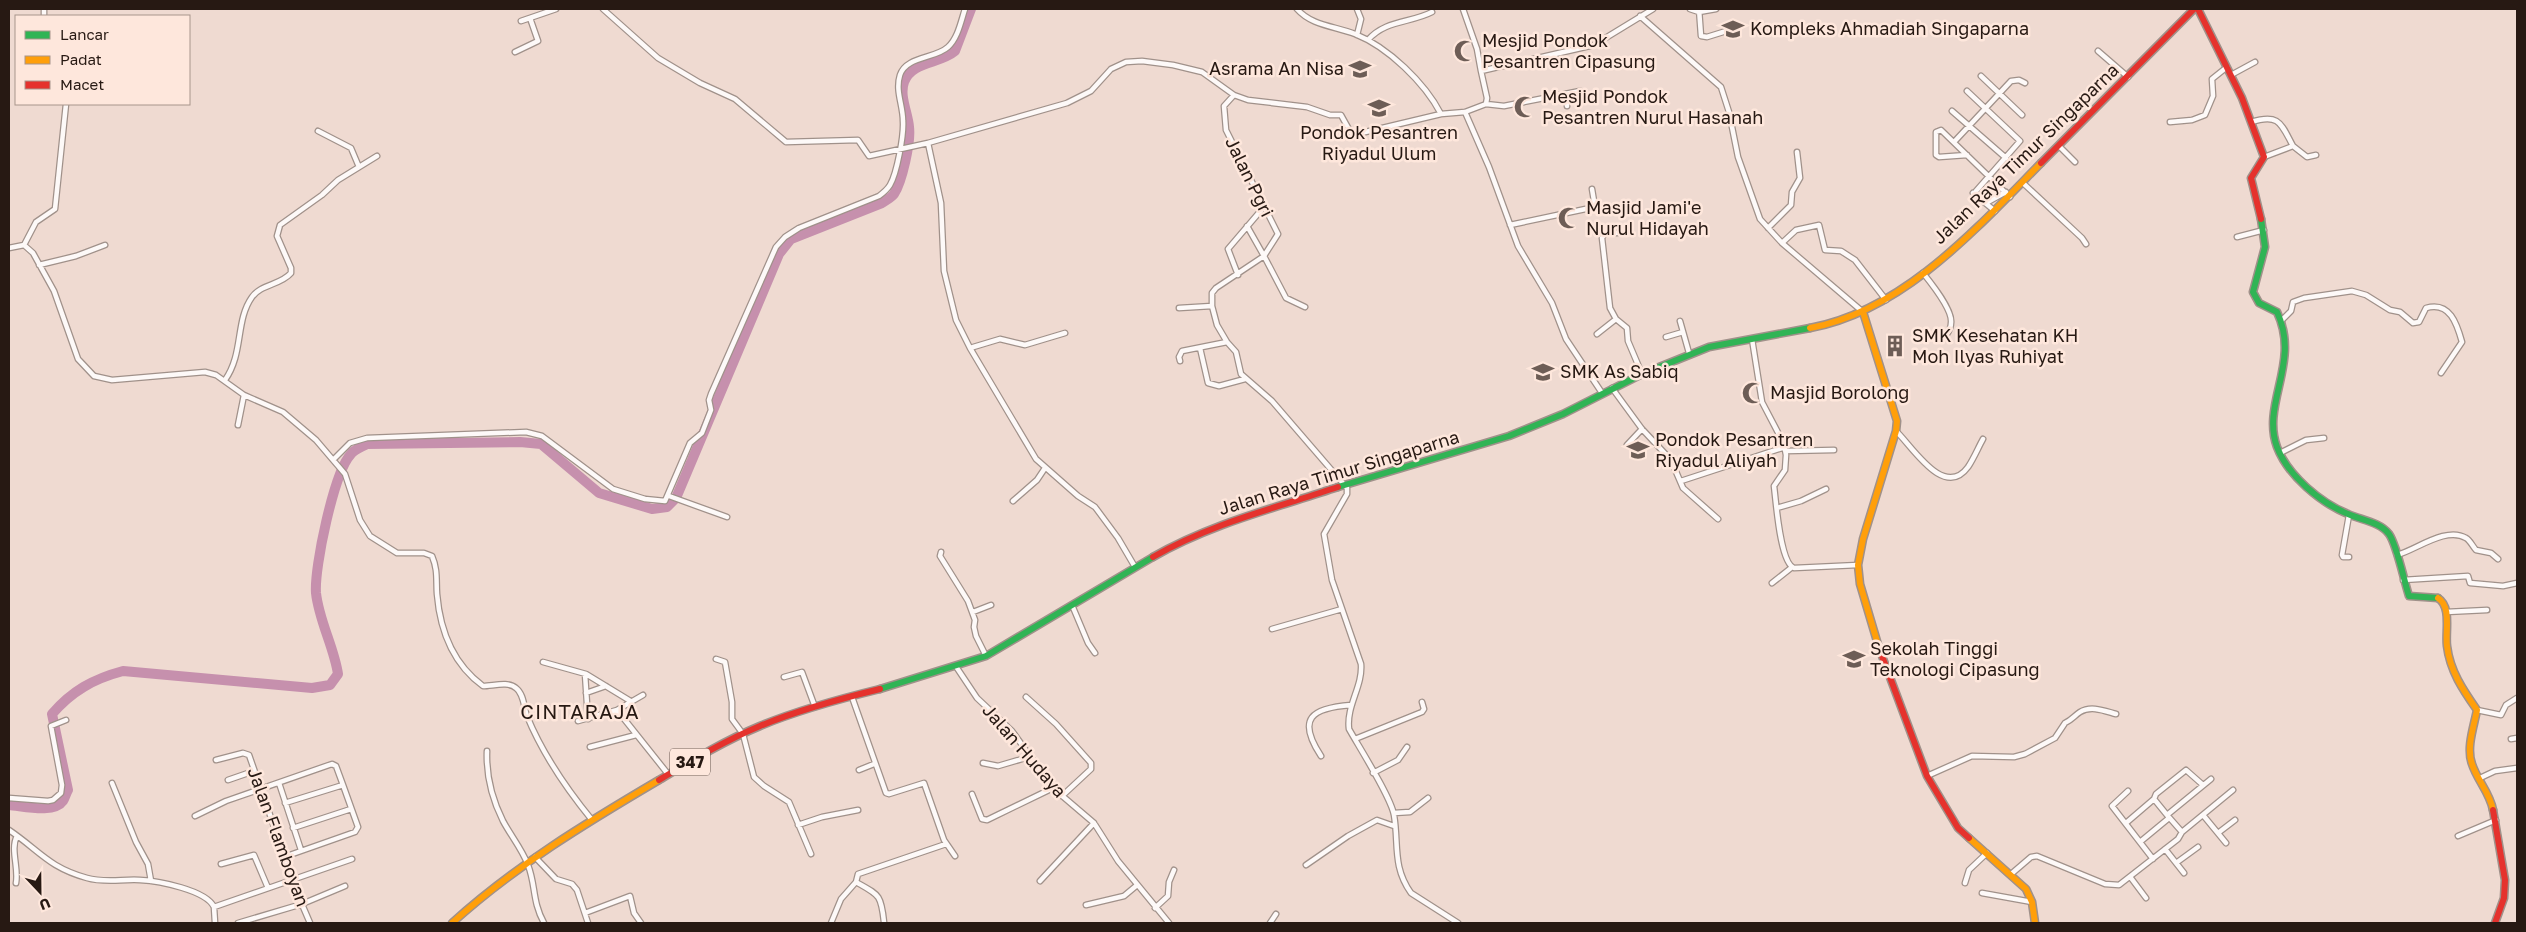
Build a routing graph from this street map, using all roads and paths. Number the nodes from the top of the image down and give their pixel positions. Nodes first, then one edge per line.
1 (556, 9) edge
2 (603, 9) edge
3 (965, 9) edge
4 (1297, 9) edge
5 (1357, 9) edge
6 (1463, 9) edge
7 (1653, 9) edge
8 (1690, 9) edge
9 (1716, 9) edge
10 (2194, 9) edge
11 (2198, 9) edge
12 (1699, 10) edge
13 (1432, 12) dead end
14 (1640, 16) junction
15 (530, 18) junction
16 (521, 21) dead end
17 (1736, 28) dead end
18 (1357, 34) junction
19 (1368, 40) junction
20 (515, 52) dead end
21 (2098, 52) dead end
22 (2255, 62) dead end
23 (2227, 67) junction
24 (1481, 70) junction
25 (2231, 75) junction
26 (1981, 76) dead end
27 (2128, 77) junction
28 (2025, 83) dead end
29 (1580, 91) dead end
30 (1967, 91) dead end
31 (1999, 93) junction
32 (1566, 94) junction
33 (1234, 95) junction
34 (1486, 104) junction
35 (66, 105) edge
36 (1567, 106) dead end
37 (1985, 108) junction
38 (1952, 111) dead end
39 (1465, 112) junction
40 (1441, 114) junction
41 (2022, 115) dead end
42 (2170, 122) dead end
43 (2251, 122) junction
44 (1969, 125) junction
45 (318, 131) dead end
46 (1954, 142) junction
47 (928, 143) junction
48 (2060, 146) junction
49 (2293, 146) junction
50 (899, 150) junction
51 (1797, 152) dead end
52 (1967, 155) junction
53 (2316, 155) dead end
54 (377, 156) dead end
55 (2264, 157) junction
56 (2006, 158) junction
57 (2075, 162) dead end
58 (359, 167) junction
59 (1989, 176) junction
60 (2023, 183) junction
61 (1592, 189) dead end
62 (2008, 195) junction
63 (1986, 202) junction
64 (1263, 208) junction
65 (1995, 211) junction
66 (1510, 224) junction
67 (1247, 226) junction
68 (1768, 228) junction
69 (2264, 230) junction
70 (1617, 233) dead end
71 (2237, 237) dead end
72 (1782, 243) junction
73 (2086, 244) dead end
74 (24, 245) junction
75 (105, 245) dead end
76 (9, 248) edge
77 (1264, 256) junction
78 (40, 266) junction
79 (1923, 273) junction
80 (1238, 275) junction
81 (1886, 300) junction
82 (1212, 306) junction
83 (1305, 307) dead end
84 (1178, 308) dead end
85 (1863, 312) junction
86 (1616, 319) junction
87 (2281, 321) junction
88 (1680, 322) dead end
89 (1065, 332) dead end
90 (1683, 332) junction
91 (1597, 334) dead end
92 (1947, 334) dead end
93 (1666, 337) dead end
94 (1752, 339) junction
95 (1227, 342) junction
96 (970, 348) junction
97 (1200, 348) junction
98 (1689, 354) junction
99 (1180, 361) dead end
100 (2441, 373) dead end
101 (1642, 374) junction
102 (1246, 379) junction
103 (225, 380) junction
104 (1612, 388) junction
105 (1602, 393) junction
106 (244, 395) junction
107 (238, 425) dead end
108 (1642, 429) junction
109 (1896, 431) junction
110 (2324, 438) dead end
111 (1983, 439) dead end
112 (1627, 446) dead end
113 (1785, 449) junction
114 (1834, 450) dead end
115 (2280, 453) junction
116 (336, 461) junction
117 (1045, 468) junction
118 (1681, 482) junction
119 (1345, 484) junction
120 (1826, 489) dead end
121 (670, 497) junction
122 (1013, 501) dead end
123 (1776, 508) junction
124 (2349, 515) junction
125 (727, 518) dead end
126 (1718, 519) dead end
127 (941, 552) dead end
128 (2397, 555) junction
129 (2349, 557) dead end
130 (2498, 559) dead end
131 (1858, 565) junction
132 (1135, 567) junction
133 (1791, 568) junction
134 (2403, 580) junction
135 (1772, 582) dead end
136 (2517, 583) edge
137 (990, 605) dead end
138 (1072, 605) junction
139 (1342, 609) junction
140 (2487, 610) dead end
141 (973, 612) junction
142 (2446, 612) junction
143 (1272, 628) dead end
144 (1095, 653) dead end
145 (986, 656) junction
146 (716, 659) dead end
147 (543, 662) dead end
148 (959, 667) junction
149 (585, 674) junction
150 (784, 677) dead end
151 (606, 686) junction
152 (586, 692) junction
153 (643, 695) dead end
154 (852, 697) junction
155 (1026, 697) dead end
156 (2517, 698) edge
157 (632, 702) junction
158 (1422, 702) dead end
159 (1351, 706) junction
160 (815, 708) junction
161 (617, 710) junction
162 (2477, 710) junction
163 (2116, 714) dead end
164 (588, 719) junction
165 (66, 720) dead end
166 (578, 721) dead end
167 (742, 734) junction
168 (636, 735) junction
169 (2517, 738) edge
170 (1355, 739) junction
171 (2511, 739) dead end
172 (590, 747) dead end
173 (1407, 748) dead end
174 (487, 752) dead end
175 (1321, 756) dead end
176 (1030, 757) junction
177 (216, 760) dead end
178 (983, 763) dead end
179 (874, 764) junction
180 (2517, 768) edge
181 (254, 770) junction
182 (859, 770) dead end
183 (1373, 772) junction
184 (668, 774) junction
185 (1927, 776) junction
186 (2480, 778) junction
187 (2211, 779) dead end
188 (228, 780) dead end
189 (112, 783) dead end
190 (279, 783) junction
191 (343, 785) junction
192 (2203, 785) junction
193 (1053, 788) junction
194 (260, 789) junction
195 (2233, 790) dead end
196 (2128, 791) dead end
197 (972, 794) dead end
198 (1062, 796) junction
199 (9, 798) edge
200 (1428, 798) dead end
201 (2154, 799) junction
202 (286, 803) junction
203 (351, 808) junction
204 (858, 810) dead end
205 (1394, 813) junction
206 (2203, 814) junction
207 (195, 816) dead end
208 (2168, 817) junction
209 (592, 820) junction
210 (2235, 820) dead end
211 (2497, 820) junction
212 (1094, 823) junction
213 (2126, 823) junction
214 (798, 825) junction
215 (1394, 826) junction
216 (293, 828) junction
217 (9, 830) edge
218 (2182, 832) junction
219 (2218, 833) junction
220 (17, 836) junction
221 (2458, 836) dead end
222 (2140, 842) junction
223 (2226, 843) dead end
224 (946, 844) junction
225 (2198, 847) dead end
226 (2165, 849) junction
227 (302, 850) junction
228 (1987, 853) junction
229 (811, 854) dead end
230 (284, 856) junction
231 (955, 856) dead end
232 (535, 857) junction
233 (352, 858) dead end
234 (2153, 859) junction
235 (527, 863) junction
236 (2176, 863) junction
237 (221, 864) dead end
238 (1306, 865) dead end
239 (1174, 870) dead end
240 (2184, 873) dead end
241 (2010, 875) junction
242 (2131, 878) junction
243 (293, 880) junction
244 (151, 881) junction
245 (1040, 881) dead end
246 (856, 882) junction
247 (16, 883) dead end
248 (1965, 883) dead end
249 (344, 886) dead end
250 (1136, 886) junction
251 (268, 888) junction
252 (1982, 893) dead end
253 (2146, 898) dead end
254 (2032, 902) junction
255 (302, 904) junction
256 (1086, 905) dead end
257 (214, 906) junction
258 (1154, 908) junction
259 (584, 913) junction
260 (1276, 914) dead end
261 (1164, 921) edge
262 (884, 922) dead end
263 (215, 923) edge
264 (238, 923) edge
265 (310, 923) edge
266 (452, 923) edge
267 (544, 923) edge
268 (588, 923) edge
269 (641, 923) edge
270 (831, 923) edge
271 (1169, 923) edge
272 (1270, 923) edge
273 (1458, 923) edge
274 (2035, 923) edge
275 (2496, 923) edge

1 - 15 street
2 - 50 street
3 - 50 street
4 - 18 street
5 - 18 street
6 - 24 street
7 - 14 street
8 - 12 street
9 - 12 street
10 - 27 main road, Jalan Raya Timur Singaparna / 347
11 - 23 main road
12 - 17 street
13 - 19 street
14 - 24 street
14 - 68 street
15 - 16 street
15 - 20 street
18 - 19 street
19 - 40 street
21 - 27 street
22 - 25 street
23 - 25 main road
23 - 42 street
24 - 34 street
25 - 43 main road
26 - 31 street
27 - 48 main road, Jalan Raya Timur Singaparna / 347
28 - 31 street
29 - 32 street
30 - 37 street
31 - 37 street
31 - 41 street
32 - 34 street
32 - 36 street
33 - 40 street
33 - 47 street
33 - 64 street, Jalan Pgri
34 - 39 street
35 - 74 street
37 - 44 street
37 - 56 street
38 - 44 street
39 - 40 street
39 - 66 street
43 - 49 street
43 - 55 main road
44 - 46 street
44 - 56 street
45 - 58 street
46 - 52 street
46 - 52 street
47 - 50 street
47 - 96 street
48 - 57 street
48 - 60 main road, Jalan Raya Timur Singaparna / 347
49 - 53 street
49 - 55 street
50 - 121 street
51 - 68 street
52 - 59 street
54 - 58 street
55 - 69 main road
56 - 59 street
58 - 103 street
59 - 62 street
59 - 63 street
60 - 62 main road, Jalan Raya Timur Singaparna / 347
60 - 73 street
61 - 66 street
62 - 63 street
62 - 65 main road, Jalan Raya Timur Singaparna / 347
63 - 65 street
64 - 67 street
64 - 77 street, Jalan Pgri
65 - 79 main road, Jalan Raya Timur Singaparna / 347
66 - 105 street
67 - 77 street
67 - 80 street
68 - 72 street
69 - 71 street
69 - 87 main road
70 - 86 street
72 - 81 street
72 - 85 street
74 - 76 street
74 - 78 street
75 - 78 street
77 - 80 street
77 - 83 street
78 - 103 street
79 - 81 main road, Jalan Raya Timur Singaparna / 347
79 - 92 street
80 - 82 street
81 - 85 main road, Jalan Raya Timur Singaparna / 347
82 - 84 street
82 - 95 street
85 - 94 main road, Jalan Raya Timur Singaparna / 347
85 - 109 main road
86 - 91 street
86 - 101 street
87 - 100 street
87 - 115 main road
88 - 90 street
89 - 96 street
90 - 93 street
90 - 98 street
94 - 98 main road, Jalan Raya Timur Singaparna / 347
94 - 113 street
95 - 97 street
95 - 102 street
96 - 117 street
97 - 99 street
97 - 102 street
98 - 101 main road, Jalan Raya Timur Singaparna / 347
101 - 104 main road, Jalan Raya Timur Singaparna / 347
102 - 119 street
103 - 106 street
104 - 105 main road, Jalan Raya Timur Singaparna / 347
104 - 108 street
105 - 119 main road, Jalan Raya Timur Singaparna / 347
106 - 107 street
106 - 116 street
108 - 112 street
108 - 118 street
109 - 111 street
109 - 131 main road
110 - 115 street
113 - 114 street
113 - 118 street
113 - 123 street
115 - 124 main road
116 - 121 street
116 - 209 street
117 - 122 street
117 - 132 street
118 - 126 street
119 - 132 main road, Jalan Raya Timur Singaparna / 347
119 - 139 street
120 - 123 street
121 - 125 street
123 - 133 street
124 - 128 main road
124 - 129 street
127 - 141 street
128 - 130 street
128 - 134 main road
131 - 133 street
131 - 185 main road
132 - 138 main road, Jalan Raya Timur Singaparna / 347
133 - 135 street
134 - 136 street
134 - 142 main road
137 - 141 street
138 - 144 street
138 - 145 main road, Jalan Raya Timur Singaparna / 347
139 - 143 street
139 - 159 street
140 - 142 street
141 - 145 street
142 - 162 main road
145 - 148 main road, Jalan Raya Timur Singaparna / 347
146 - 167 street
147 - 149 street
148 - 154 main road, Jalan Raya Timur Singaparna / 347
148 - 176 street, Jalan Hudaya
149 - 151 street
149 - 152 street
150 - 160 street
151 - 152 street
151 - 157 street
152 - 164 street
153 - 157 street
154 - 160 main road, Jalan Raya Timur Singaparna / 347
154 - 179 street
155 - 198 street
156 - 162 street
157 - 161 street
158 - 170 street
159 - 170 street
159 - 175 street
160 - 167 main road, Jalan Raya Timur Singaparna / 347
161 - 164 street
161 - 168 street
162 - 186 main road
163 - 185 street
164 - 166 street
165 - 199 street
167 - 184 main road, Jalan Raya Timur Singaparna / 347
167 - 214 street
168 - 172 street
168 - 184 street
169 - 171 street
170 - 183 street
173 - 183 street
174 - 235 street
176 - 178 street
176 - 193 street, Jalan Hudaya
177 - 181 street, Jalan Flamboyan
179 - 182 street
179 - 224 street
180 - 186 street
181 - 188 street
181 - 194 street, Jalan Flamboyan
183 - 205 street
184 - 209 main road, Jalan Raya Timur Singaparna / 347
185 - 228 main road
186 - 211 main road
187 - 192 street
189 - 244 street
190 - 191 street
190 - 194 street
190 - 202 street
191 - 202 street
191 - 203 street
192 - 201 street
192 - 208 street
193 - 197 street
193 - 198 street, Jalan Hudaya
194 - 207 street
194 - 230 street, Jalan Flamboyan
195 - 206 street
196 - 213 street
198 - 212 street, Jalan Hudaya
200 - 205 street
201 - 208 street
201 - 213 street
202 - 216 street
203 - 216 street
203 - 227 street
204 - 214 street
205 - 215 street
206 - 218 street
206 - 219 street
208 - 218 street
208 - 222 street
209 - 232 main road, Jalan Raya Timur Singaparna / 347
210 - 219 street
211 - 221 street
211 - 275 main road
212 - 245 street
212 - 250 street, Jalan Hudaya
213 - 222 street
214 - 229 street
215 - 238 street
215 - 273 street
216 - 227 street
217 - 220 street
218 - 226 street
219 - 223 street
220 - 244 street
220 - 247 street
222 - 234 street
224 - 231 street
224 - 246 street
225 - 236 street
226 - 234 street
226 - 236 street
227 - 230 street
228 - 241 main road
228 - 248 street
230 - 243 street, Jalan Flamboyan
232 - 235 main road, Jalan Raya Timur Singaparna / 347
232 - 259 street
233 - 243 street
234 - 242 street
235 - 266 main road, Jalan Raya Timur Singaparna / 347
235 - 267 street
236 - 240 street
237 - 251 street
239 - 258 street
241 - 242 street
241 - 254 main road
242 - 253 street
243 - 251 street
243 - 255 street, Jalan Flamboyan
244 - 257 street
246 - 262 street
246 - 270 street
249 - 255 street
250 - 256 street
250 - 258 street, Jalan Hudaya
251 - 257 street
252 - 254 street
254 - 274 main road
255 - 264 street
255 - 265 street, Jalan Flamboyan
257 - 263 street
258 - 261 street, Jalan Hudaya
259 - 268 street
259 - 269 street
260 - 272 street
261 - 271 street, Jalan Hudaya

